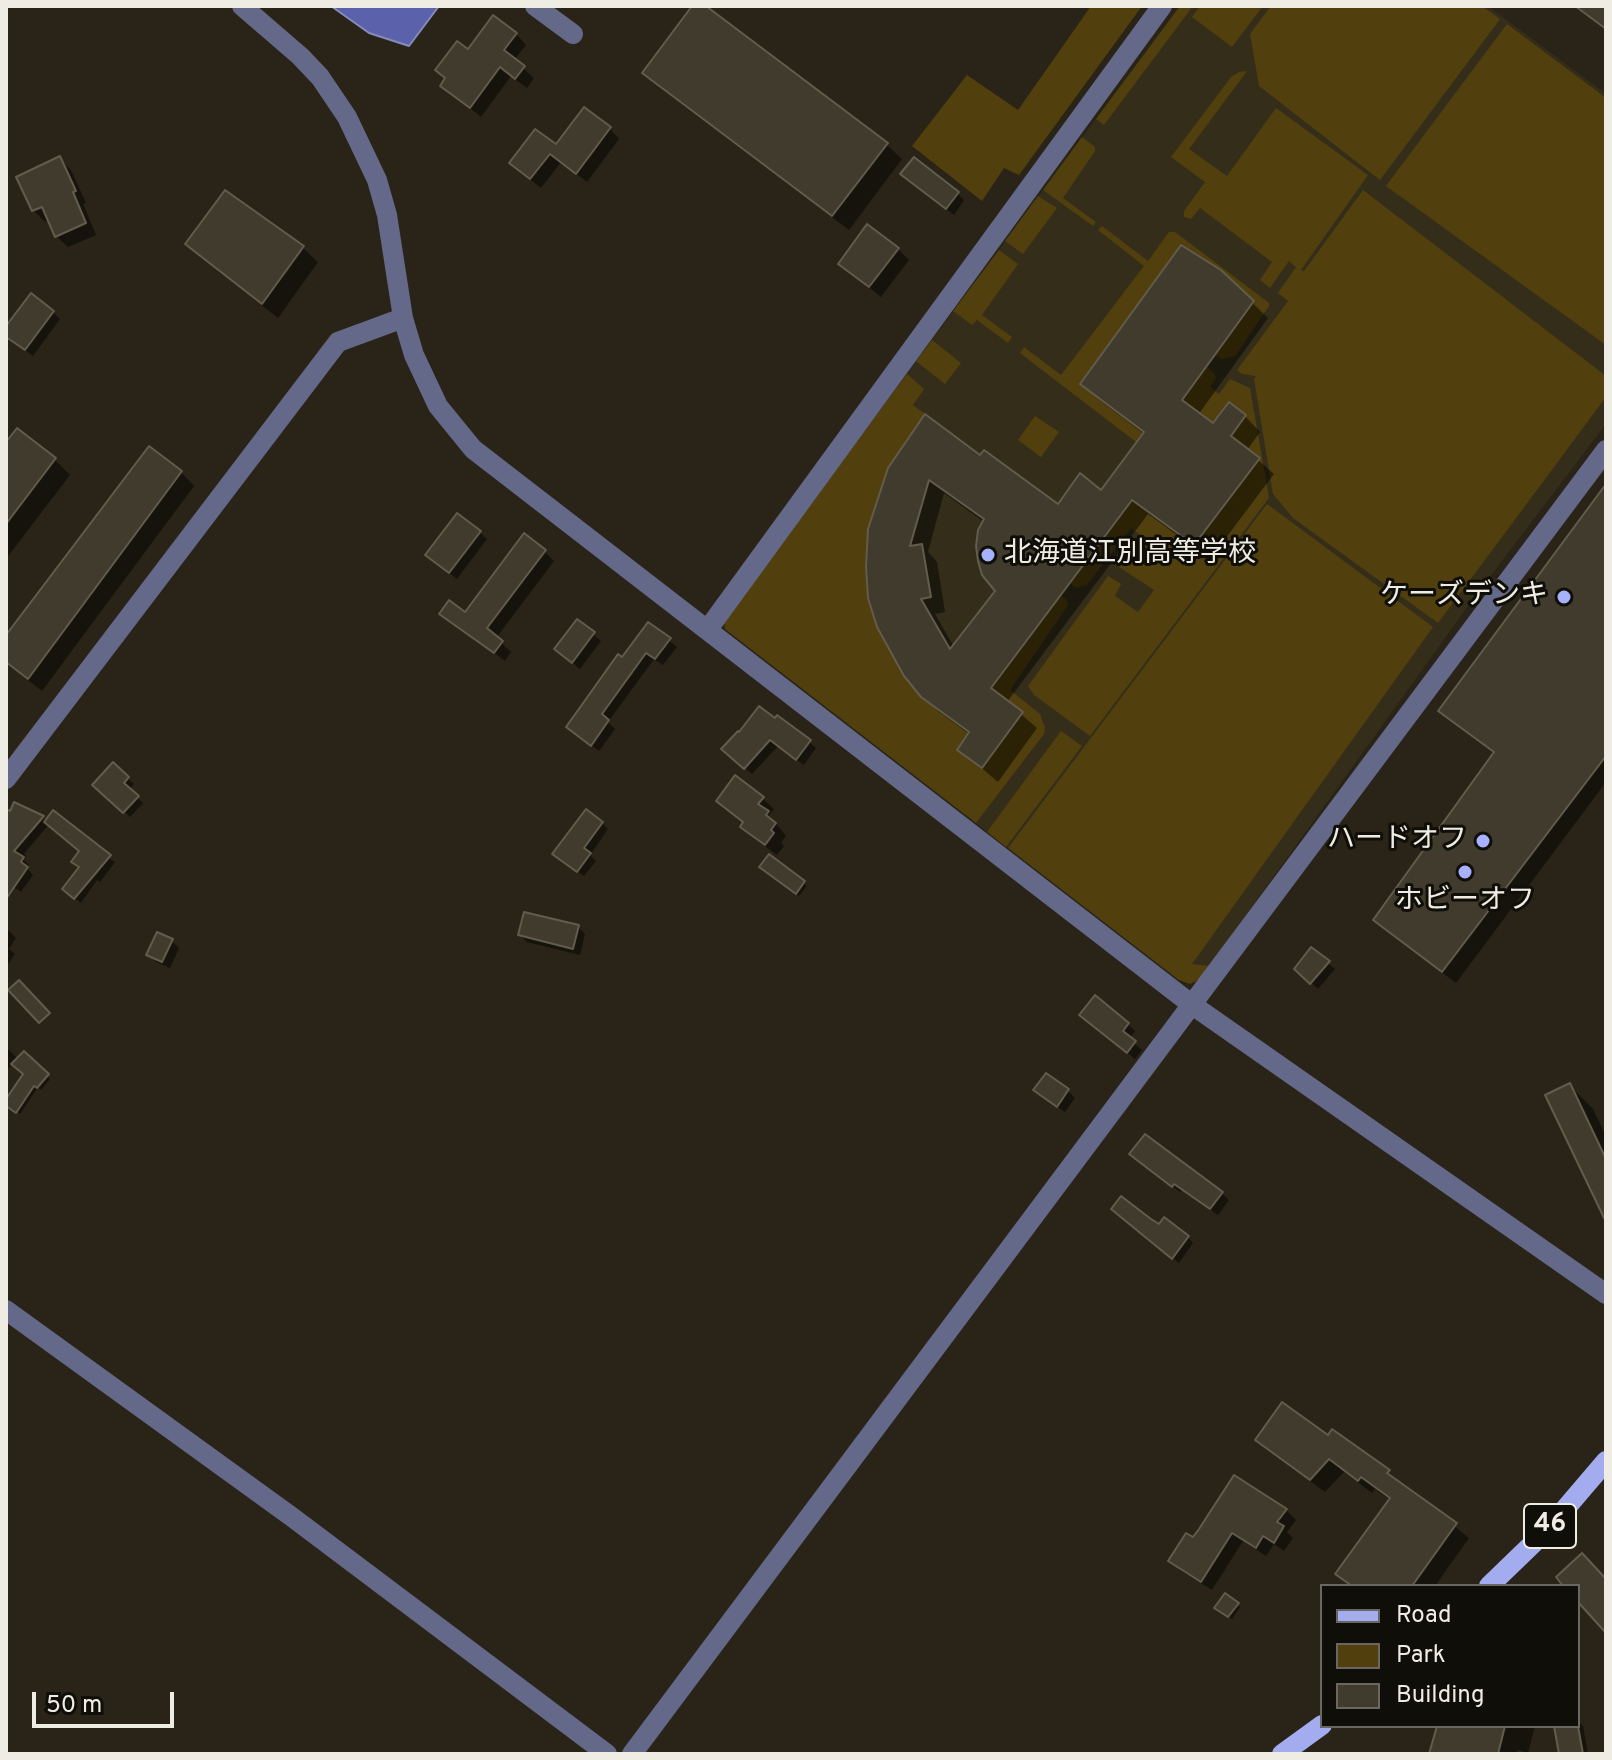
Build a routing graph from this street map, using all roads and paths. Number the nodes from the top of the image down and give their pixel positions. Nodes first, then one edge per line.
1 (242, 6) edge
2 (535, 6) edge
3 (1162, 6) edge
4 (573, 34) dead end
5 (403, 318) junction
6 (1606, 450) edge
7 (708, 629) junction
8 (6, 779) edge
9 (1191, 1004) junction
10 (1606, 1294) edge
11 (6, 1310) edge
12 (1606, 1461) edge
13 (1491, 1584) edge
14 (1320, 1727) edge
15 (1285, 1753) edge
16 (607, 1754) edge
17 (632, 1754) edge

1 - 5 street
2 - 4 street
3 - 7 street
5 - 7 street
5 - 8 street
6 - 9 street
7 - 9 street
9 - 10 street
9 - 17 street
11 - 16 street
12 - 13 main road, 46
14 - 15 main road

